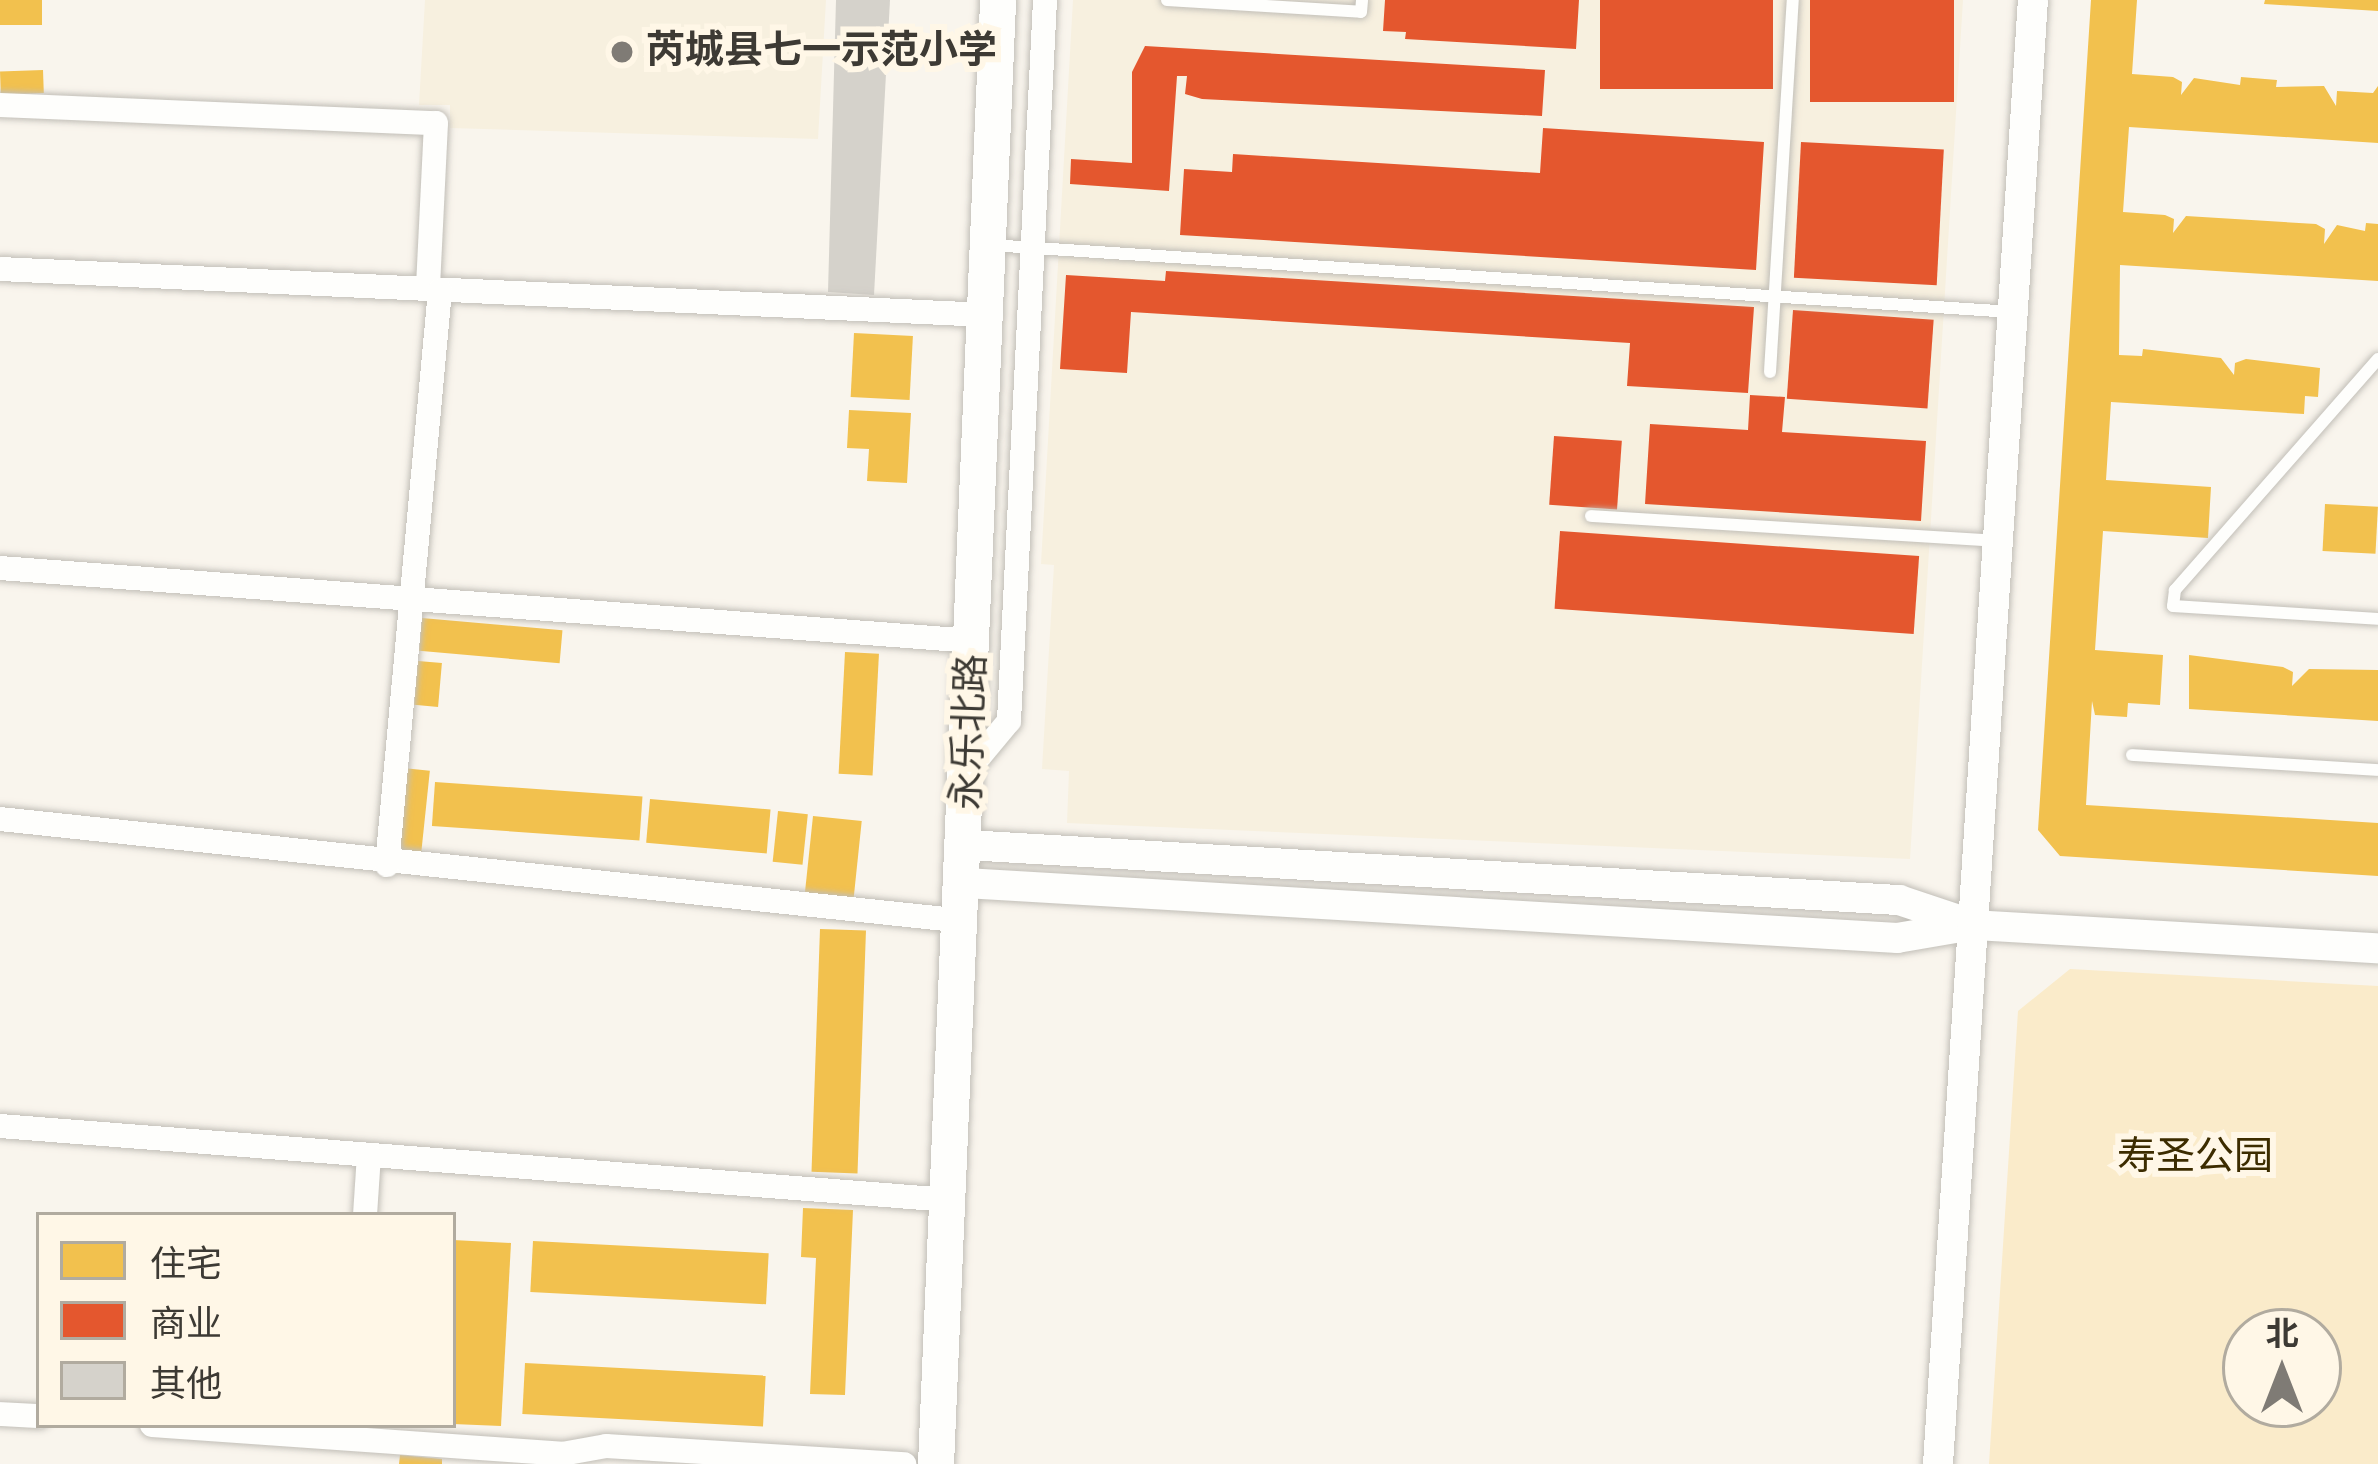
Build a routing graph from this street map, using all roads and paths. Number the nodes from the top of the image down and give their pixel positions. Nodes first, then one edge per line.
1 (998, 0) edge
2 (1045, 0) edge
3 (1167, 0) edge
4 (1362, 0) edge
5 (1793, 0) edge
6 (2033, 0) edge
7 (0, 105) edge
8 (989, 245) junction
9 (1033, 248) junction
10 (0, 269) edge
11 (434, 289) junction
12 (1774, 297) junction
13 (2013, 313) junction
14 (987, 315) junction
15 (2378, 359) edge
16 (1770, 372) dead end
17 (1591, 516) dead end
18 (1998, 541) junction
19 (0, 568) edge
20 (410, 599) junction
21 (2378, 619) edge
22 (974, 641) junction
23 (2132, 754) dead end
24 (969, 769) junction
25 (2378, 770) edge
26 (0, 819) edge
27 (967, 845) junction
28 (386, 865) junction
29 (965, 883) junction
30 (964, 921) junction
31 (1973, 925) junction
32 (2378, 949) edge
33 (0, 1126) edge
34 (369, 1155) junction
35 (950, 1201) junction
36 (365, 1212) edge
37 (0, 1414) edge
38 (36, 1417) edge
39 (185, 1428) edge
40 (351, 1443) edge
41 (562, 1459) edge
42 (904, 1464) edge
43 (936, 1464) edge
44 (1938, 1464) edge

1 - 8 main road, 永乐北路
2 - 9 street
3 - 4 lane
5 - 12 lane
6 - 13 street
7 - 11 street
8 - 9 lane
8 - 14 main road, 永乐北路
9 - 12 lane
9 - 24 street
10 - 11 street
11 - 14 street
11 - 20 street
12 - 13 lane
12 - 16 lane
13 - 18 street
14 - 22 main road, 永乐北路
15 - 21 lane
17 - 18 lane
18 - 31 street
19 - 20 street
20 - 22 street
20 - 28 street
22 - 24 main road, 永乐北路
23 - 25 lane
24 - 27 main road, 永乐北路
26 - 28 street
27 - 29 main road, 永乐北路
27 - 31 street
28 - 30 street
29 - 30 main road, 永乐北路
29 - 31 street
30 - 35 main road, 永乐北路
31 - 32 street
31 - 44 street
33 - 34 street
34 - 35 street
34 - 36 street
35 - 43 main road, 永乐北路
37 - 38 street
39 - 40 street
40 - 41 street
41 - 42 street

